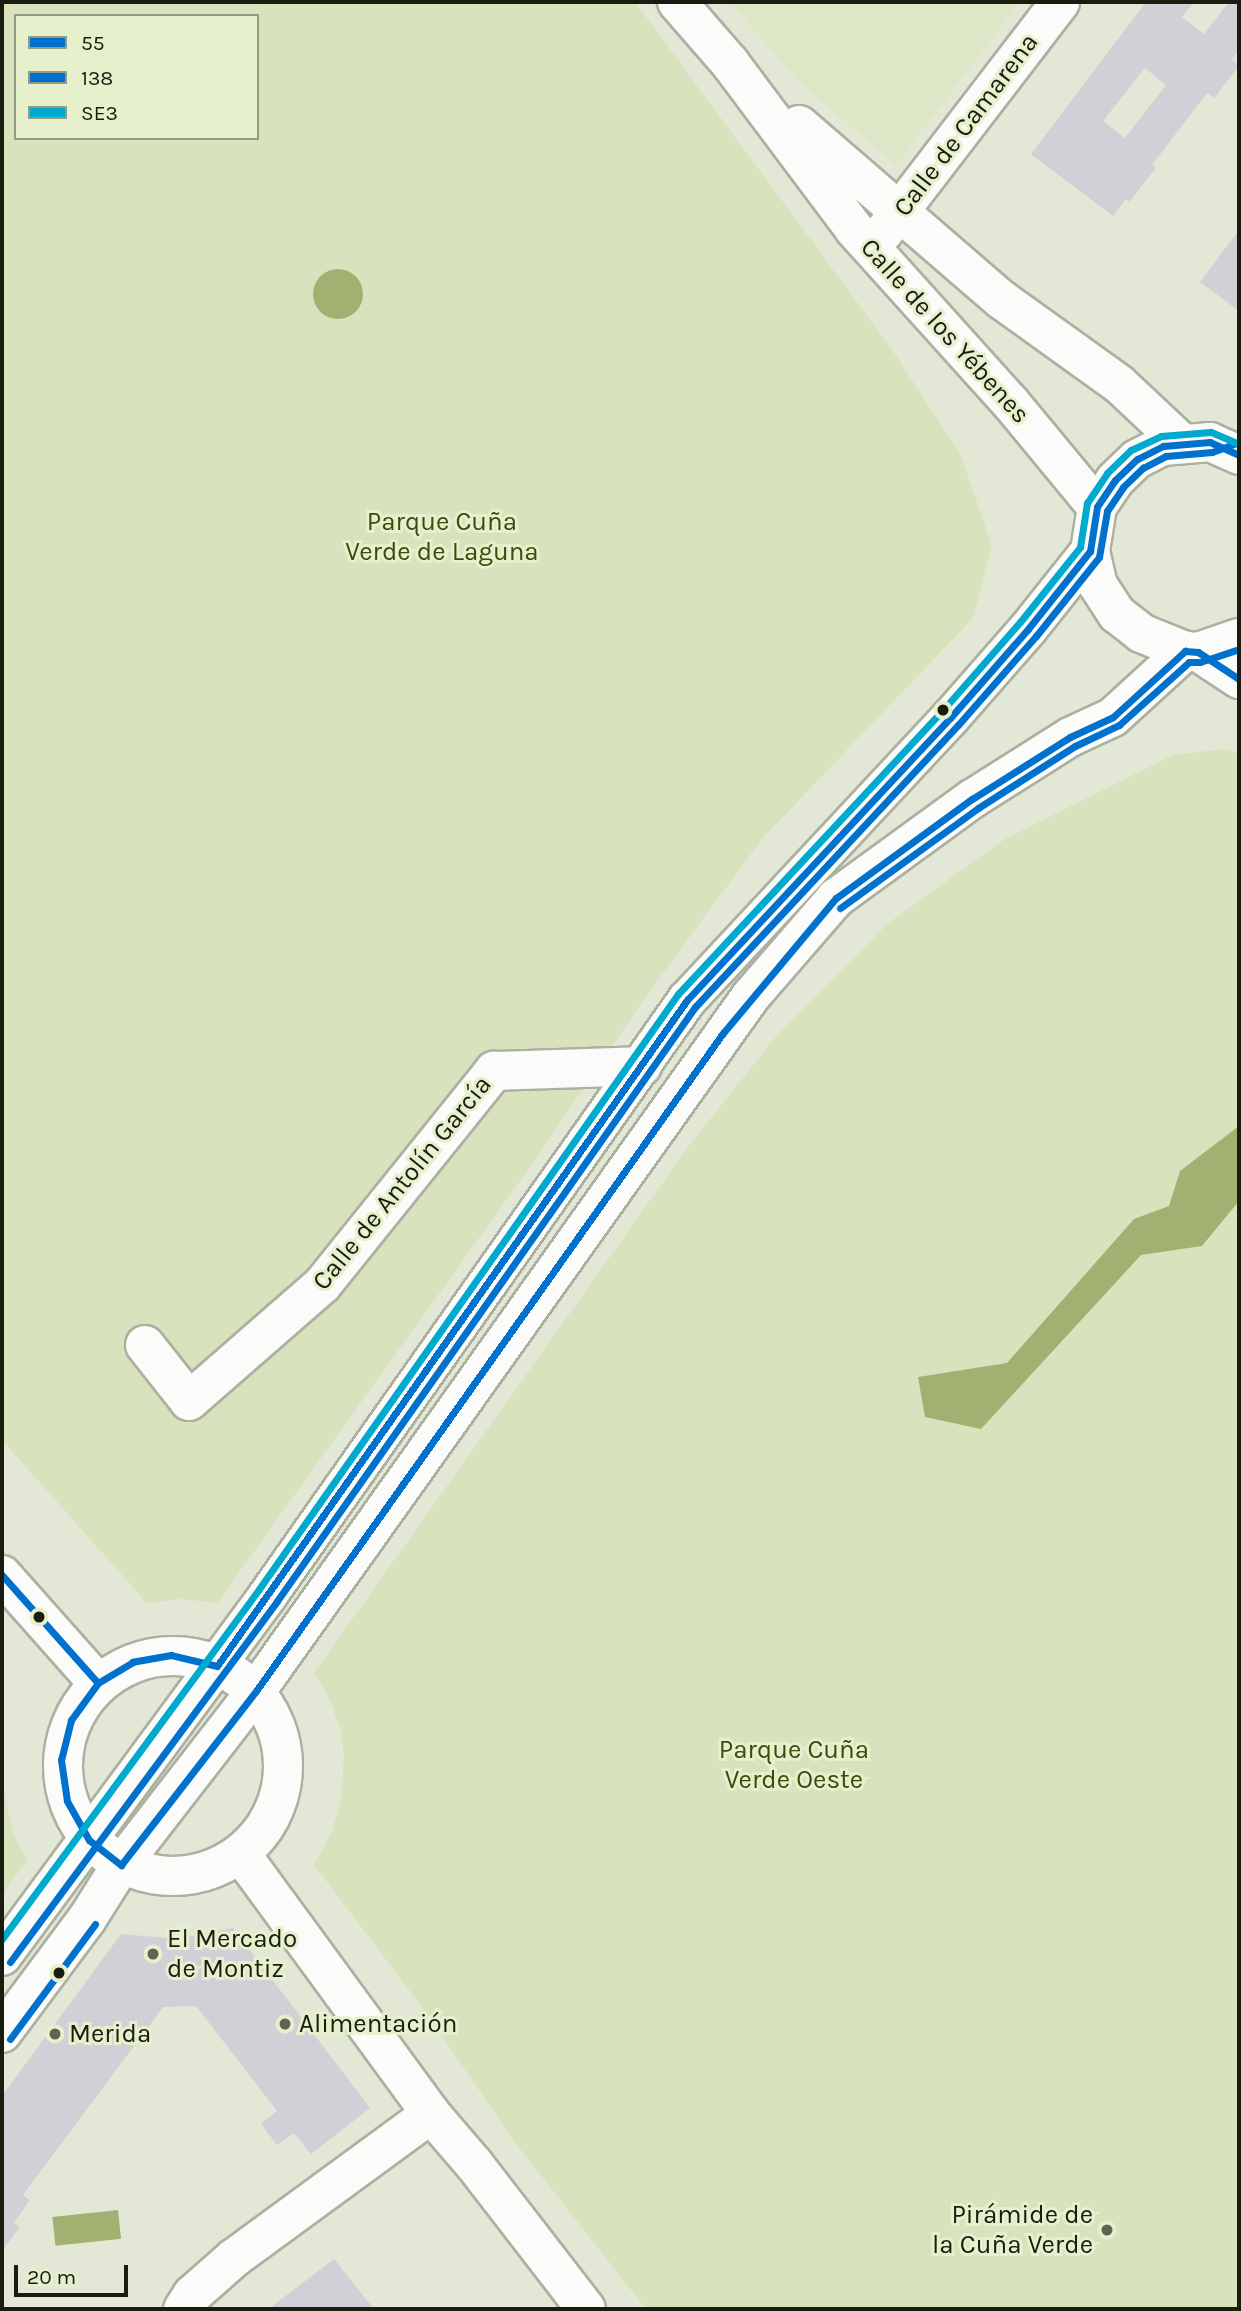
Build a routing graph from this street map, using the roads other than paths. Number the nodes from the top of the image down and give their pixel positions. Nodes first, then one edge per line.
1 (677, 2) edge
2 (1060, 2) edge
3 (730, 63) junction
4 (899, 215) junction
5 (870, 247) junction
6 (1218, 443) edge
7 (1097, 507) junction
8 (1090, 551) junction
9 (1239, 638) edge
10 (1191, 652) junction
11 (1239, 680) edge
12 (642, 1066) junction
13 (145, 1345) dead end
14 (2, 1575) edge
15 (217, 1666) junction
16 (98, 1683) junction
17 (256, 1691) junction
18 (89, 1840) junction
19 (241, 1854) junction
20 (121, 1865) junction
21 (2, 1956) edge
22 (2, 2033) edge
23 (431, 2114) junction
24 (192, 2304) edge
25 (586, 2309) edge

1 - 3 street, Calle de los Yébenes
2 - 4 street, Calle de Camarena
3 - 4 street, Calle de los Yébenes
3 - 5 street, Calle de los Yébenes
4 - 5 street, Calle de Camarena
4 - 6 street, Calle de los Yébenes
5 - 7 street, Calle de los Yébenes
6 - 7 street, Calle de los Yébenes
7 - 8 street
8 - 10 street
8 - 12 street
9 - 10 street
10 - 11 street
10 - 17 street
12 - 13 street, Calle de Antolín García
12 - 15 street
14 - 16 street
15 - 16 street
15 - 17 street
15 - 18 street
16 - 18 street
17 - 19 street
17 - 20 street
18 - 20 street
18 - 21 street
19 - 20 street
19 - 23 street
20 - 22 street
23 - 24 street
23 - 25 street

